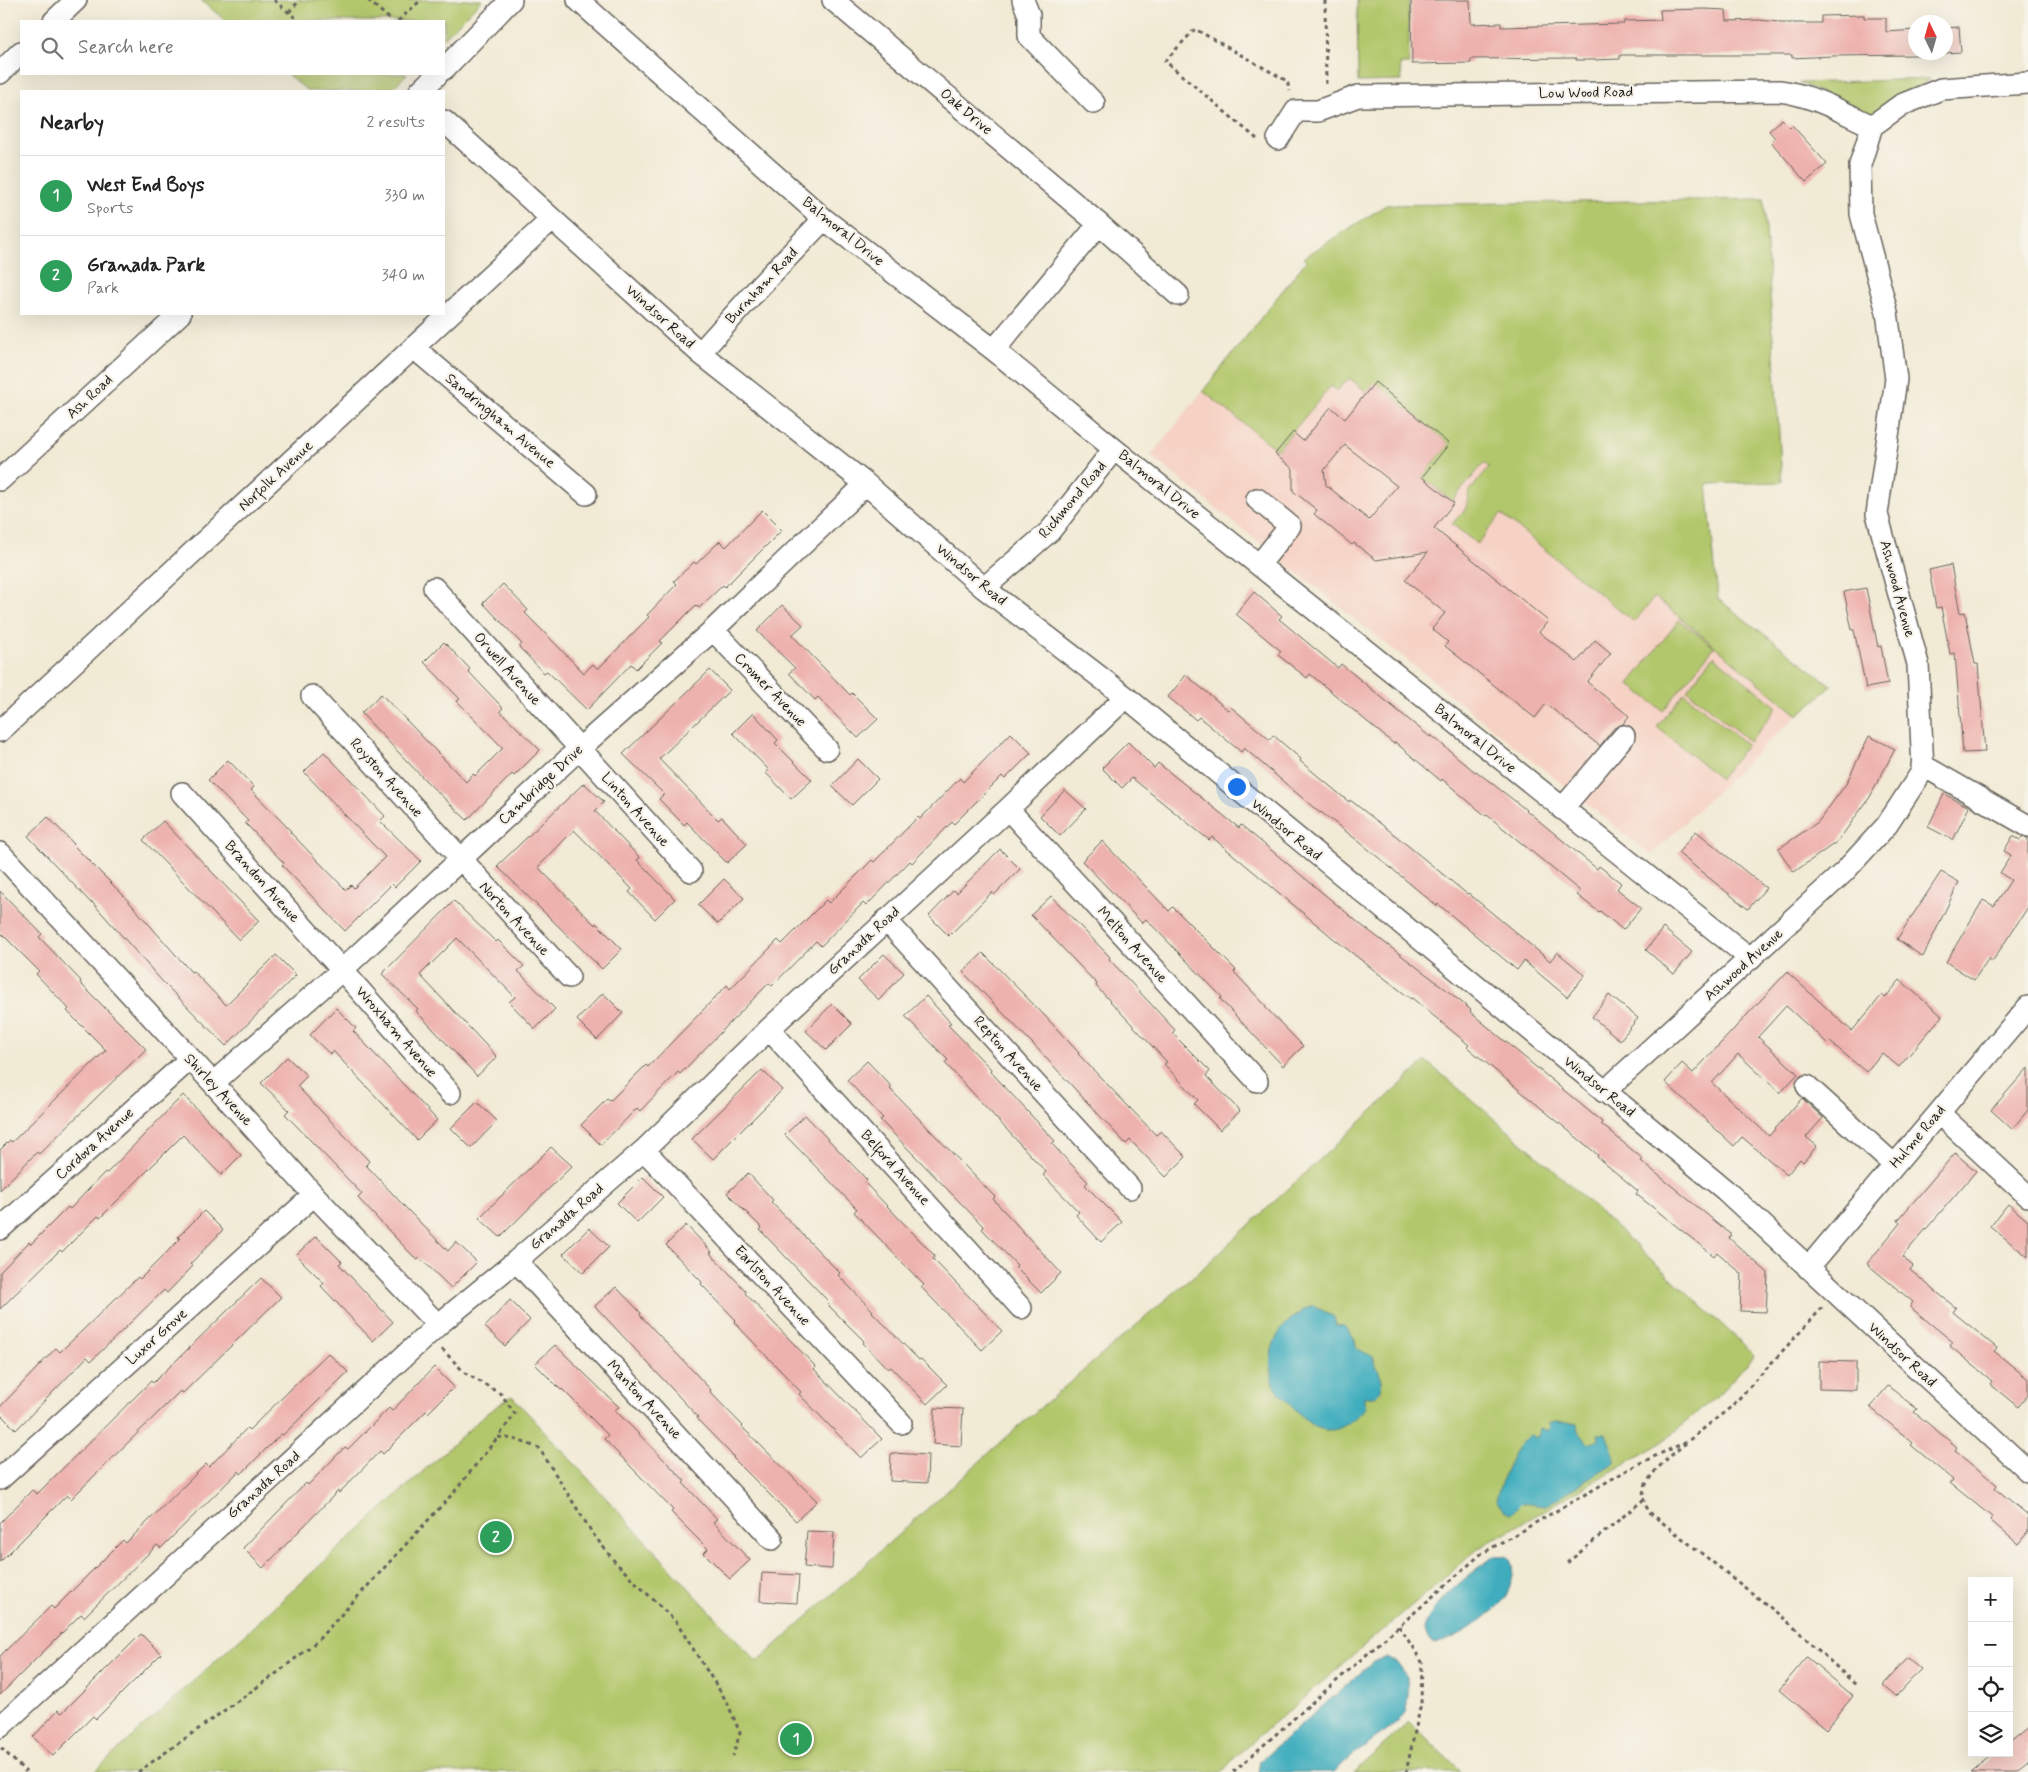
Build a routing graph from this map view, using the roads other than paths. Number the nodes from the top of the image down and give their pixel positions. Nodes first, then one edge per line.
1 (76, 0) edge
2 (511, 0) edge
3 (578, 0) edge
4 (833, 0) edge
5 (1023, 0) edge
6 (55, 20) edge
7 (20, 53) edge
8 (445, 68) edge
9 (0, 73) edge
10 (437, 75) edge
11 (2028, 83) edge
12 (421, 90) edge
13 (1094, 103) dead end
14 (445, 123) edge
15 (1872, 126) junction
16 (1278, 139) road end
17 (552, 219) junction
18 (824, 219) junction
19 (1099, 224) junction
20 (1178, 295) dead end
21 (179, 315) edge
22 (414, 348) junction
23 (994, 350) junction
24 (700, 353) junction
25 (1114, 449) junction
26 (0, 480) edge
27 (866, 484) junction
28 (586, 494) dead end
29 (1256, 499) dead end
30 (1258, 565) junction
31 (434, 588) dead end
32 (984, 588) junction
33 (713, 630) junction
34 (312, 696) dead end
35 (1126, 697) junction
36 (0, 731) edge
37 (1624, 736) dead end
38 (580, 749) junction
39 (827, 749) dead end
40 (1922, 765) junction
41 (182, 793) dead end
42 (1008, 809) junction
43 (1562, 809) junction
44 (2028, 826) edge
45 (0, 853) edge
46 (460, 860) junction
47 (691, 871) dead end
48 (886, 920) junction
49 (1751, 959) junction
50 (342, 970) junction
51 (569, 977) dead end
52 (2028, 1007) edge
53 (769, 1029) junction
54 (190, 1059) junction
55 (1257, 1081) dead end
56 (214, 1083) junction
57 (1807, 1086) dead end
58 (1604, 1092) junction
59 (450, 1093) dead end
60 (1938, 1113) junction
61 (644, 1150) junction
62 (1894, 1165) junction
63 (1130, 1188) dead end
64 (314, 1195) junction
65 (2028, 1196) edge
66 (0, 1229) edge
67 (516, 1261) junction
68 (1808, 1268) junction
69 (1021, 1308) dead end
70 (433, 1330) junction
71 (901, 1423) dead end
72 (2028, 1471) edge
73 (0, 1479) edge
74 (772, 1539) dead end
75 (0, 1727) edge

1 - 6 street
2 - 8 street
3 - 18 street, Balmoral Drive
4 - 19 street, Oak Drive
5 - 13 street
7 - 9 street
10 - 12 street
11 - 15 street
14 - 17 street, Windsor Road
15 - 16 street, Low Wood Road
15 - 40 street, Ashwood Avenue
17 - 22 street, Norfolk Avenue
17 - 24 street, Windsor Road
18 - 23 street, Balmoral Drive
18 - 24 street, Burnham Road
19 - 20 street, Oak Drive
19 - 23 street
21 - 26 street, Ash Road
22 - 28 street, Sandringham Avenue
22 - 36 street, Norfolk Avenue
23 - 25 street, Balmoral Drive
24 - 27 street, Windsor Road
25 - 30 street, Balmoral Drive
25 - 32 street, Richmond Road
27 - 32 street, Windsor Road
27 - 33 street, Cambridge Drive
29 - 30 street
30 - 43 street, Balmoral Drive
31 - 38 street, Orwell Avenue
32 - 35 street, Windsor Road
33 - 38 street, Cambridge Drive
33 - 39 street, Cromer Avenue
34 - 46 street, Royston Avenue
35 - 42 street, Granada Road
35 - 58 street, Windsor Road
37 - 43 street
38 - 46 street, Cambridge Drive
38 - 47 street, Linton Avenue
40 - 44 street
40 - 49 street, Ashwood Avenue
41 - 50 street, Brandon Avenue
42 - 48 street, Granada Road
42 - 55 street, Melton Avenue
43 - 49 street, Balmoral Drive
45 - 54 street, Shirley Avenue
46 - 50 street, Cambridge Drive
46 - 51 street, Norton Avenue
48 - 53 street, Granada Road
48 - 63 street, Repton Avenue
49 - 58 street, Ashwood Avenue
50 - 56 street, Cambridge Drive
50 - 59 street, Wroxham Avenue
52 - 60 street, Hulme Road
53 - 61 street, Granada Road
53 - 69 street, Belford Avenue
54 - 56 street, Shirley Avenue
54 - 66 street, Cordova Avenue
56 - 64 street, Shirley Avenue
57 - 62 street
58 - 68 street, Windsor Road
60 - 62 street, Hulme Road
60 - 65 street
61 - 67 street, Granada Road
61 - 71 street, Earlston Avenue
62 - 68 street, Hulme Road
64 - 70 street, Shirley Avenue
64 - 73 street, Luxor Grove
67 - 70 street, Granada Road
67 - 74 street, Manton Avenue
68 - 72 street, Windsor Road
70 - 75 street, Granada Road

